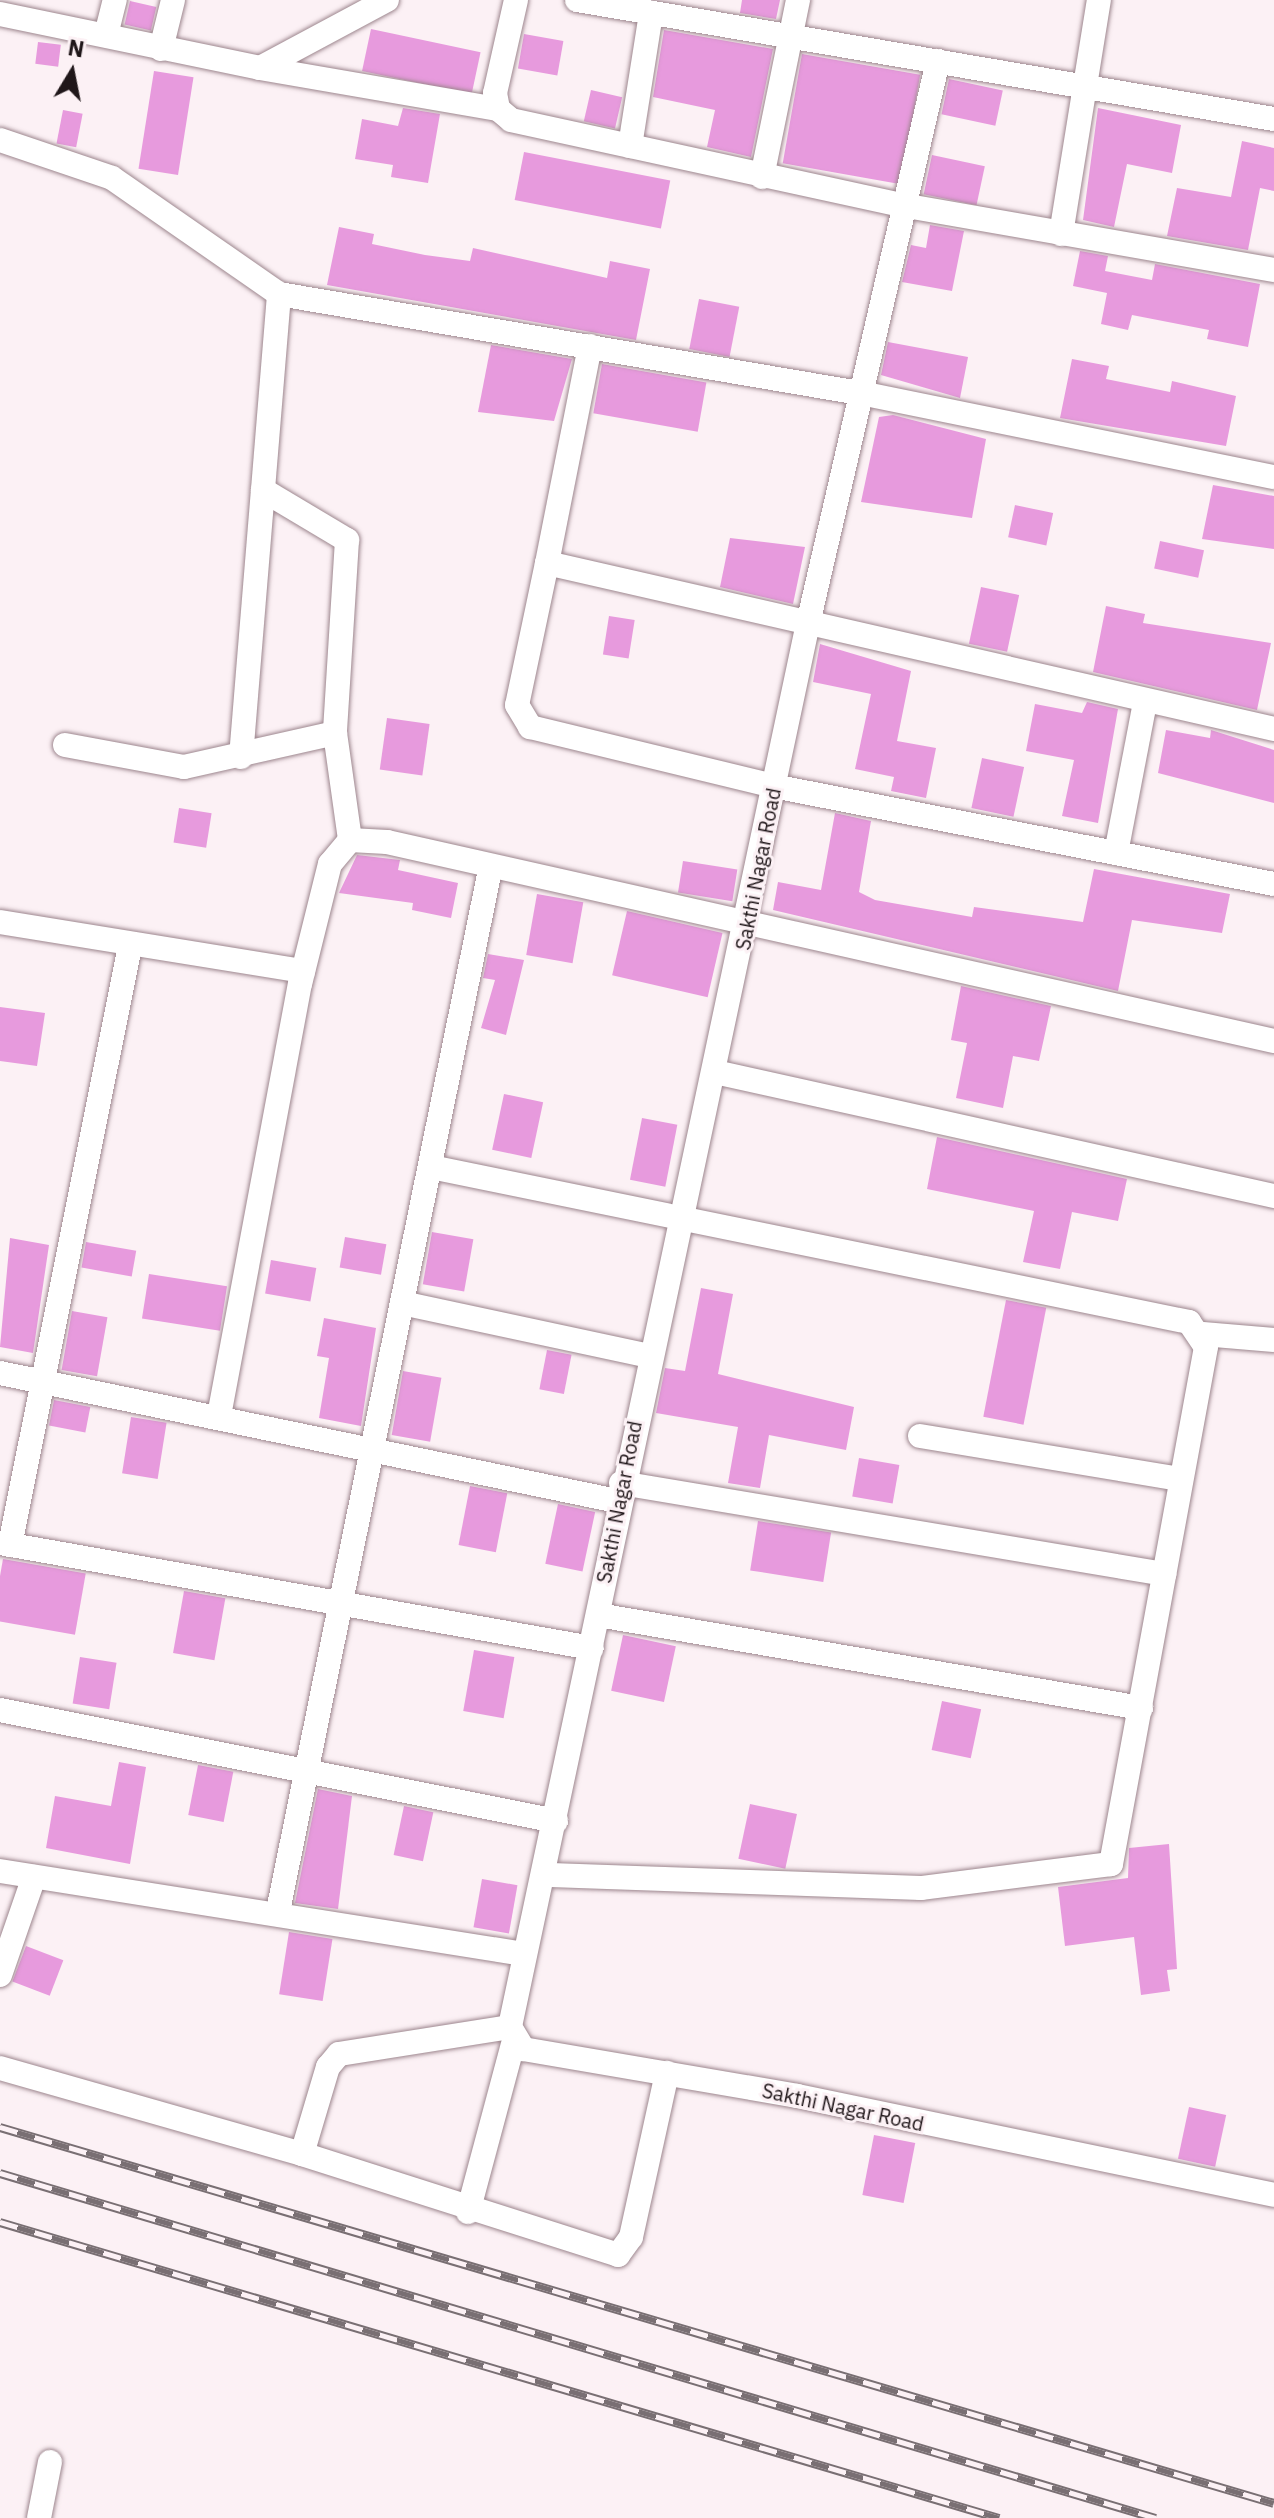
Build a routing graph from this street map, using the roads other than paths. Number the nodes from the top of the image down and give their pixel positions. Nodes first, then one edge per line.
1 (115, 0) edge
2 (173, 0) edge
3 (387, 0) edge
4 (516, 0) edge
5 (577, 0) edge
6 (798, 0) edge
7 (1099, 0) edge
8 (651, 13) junction
9 (0, 14) edge
10 (106, 35) junction
11 (794, 37) junction
12 (161, 49) junction
13 (938, 61) junction
14 (260, 68) junction
15 (1085, 82) junction
16 (498, 109) junction
17 (1274, 119) edge
18 (0, 140) edge
19 (630, 146) junction
20 (762, 177) junction
21 (907, 206) junction
22 (1061, 234) junction
23 (1274, 270) edge
24 (279, 294) junction
25 (590, 346) junction
26 (865, 394) junction
27 (1274, 477) edge
28 (263, 490) junction
29 (547, 563) junction
30 (807, 628) junction
31 (1145, 703) junction
32 (1274, 729) edge
33 (335, 733) junction
34 (65, 745) dead end
35 (241, 757) junction
36 (773, 786) junction
37 (350, 840) junction
38 (1116, 853) junction
39 (490, 870) junction
40 (1274, 884) edge
41 (0, 922) edge
42 (748, 928) junction
43 (130, 946) junction
44 (303, 971) junction
45 (1274, 1041) edge
46 (715, 1072) junction
47 (431, 1167) junction
48 (1274, 1196) edge
49 (679, 1218) junction
50 (402, 1303) junction
51 (1203, 1334) junction
52 (1274, 1340) edge
53 (649, 1356) junction
54 (0, 1373) edge
55 (38, 1378) junction
56 (219, 1416) junction
57 (920, 1436) dead end
58 (371, 1452) junction
59 (1180, 1479) junction
60 (619, 1492) junction
61 (5, 1544) edge
62 (1164, 1574) junction
63 (344, 1601) junction
64 (598, 1615) junction
65 (592, 1648) junction
66 (1141, 1708) junction
67 (0, 1710) edge
68 (305, 1767) junction
69 (556, 1821) junction
70 (0, 1871) edge
71 (543, 1875) junction
72 (34, 1877) junction
73 (278, 1911) junction
74 (524, 1954) junction
75 (0, 1975) edge
76 (512, 2034) junction
77 (0, 2068) edge
78 (667, 2073) junction
79 (302, 2154) junction
80 (1274, 2195) edge
81 (468, 2212) junction
82 (50, 2462) dead end
83 (39, 2518) edge

1 - 10 street
2 - 12 street
3 - 14 street
4 - 16 street
5 - 8 street
6 - 11 street
7 - 15 street
8 - 11 street
8 - 19 street
9 - 10 street
10 - 12 street
11 - 13 street
11 - 20 street
12 - 14 street
13 - 15 street
13 - 21 street, Sakthi Nagar Road
14 - 16 street
15 - 17 street
15 - 22 street
16 - 19 street
18 - 24 street
19 - 20 street
20 - 21 street
21 - 22 street
21 - 26 street, Sakthi Nagar Road
22 - 23 street
24 - 25 street
24 - 28 street
25 - 26 street
25 - 29 street
26 - 27 street
26 - 30 street, Sakthi Nagar Road
28 - 33 street
28 - 35 street
29 - 30 street
29 - 36 street
30 - 31 street
30 - 36 street, Sakthi Nagar Road
31 - 32 street
31 - 38 street
33 - 35 street
33 - 37 street
34 - 35 street
36 - 38 street
36 - 42 street, Sakthi Nagar Road
37 - 39 street
37 - 44 street
38 - 40 street
39 - 42 street
39 - 47 street
41 - 43 street
42 - 45 street
42 - 46 street, Sakthi Nagar Road
43 - 44 street
43 - 55 street
44 - 56 street
46 - 48 street
46 - 49 street, Sakthi Nagar Road
47 - 49 street
47 - 50 street
49 - 51 street
49 - 53 street, Sakthi Nagar Road
50 - 53 street
50 - 58 street
51 - 52 street
51 - 59 street
53 - 60 street, Sakthi Nagar Road
54 - 55 street
55 - 56 street
55 - 61 street
56 - 58 street
57 - 59 street
58 - 60 street
58 - 63 street
59 - 62 street
60 - 62 street
60 - 64 street, Sakthi Nagar Road
61 - 63 street
62 - 66 street
63 - 65 street
63 - 68 street
64 - 65 street, Sakthi Nagar Road
64 - 66 street
65 - 69 street, Sakthi Nagar Road
66 - 71 street
67 - 68 street
68 - 69 street
68 - 73 street
69 - 71 street, Sakthi Nagar Road
70 - 72 street
71 - 74 street, Sakthi Nagar Road
72 - 73 street
72 - 75 street
73 - 74 street
74 - 76 street, Sakthi Nagar Road
76 - 78 street, Sakthi Nagar Road
76 - 79 street
76 - 81 street
77 - 79 street
78 - 80 street, Sakthi Nagar Road
78 - 81 street
79 - 81 street
82 - 83 street

